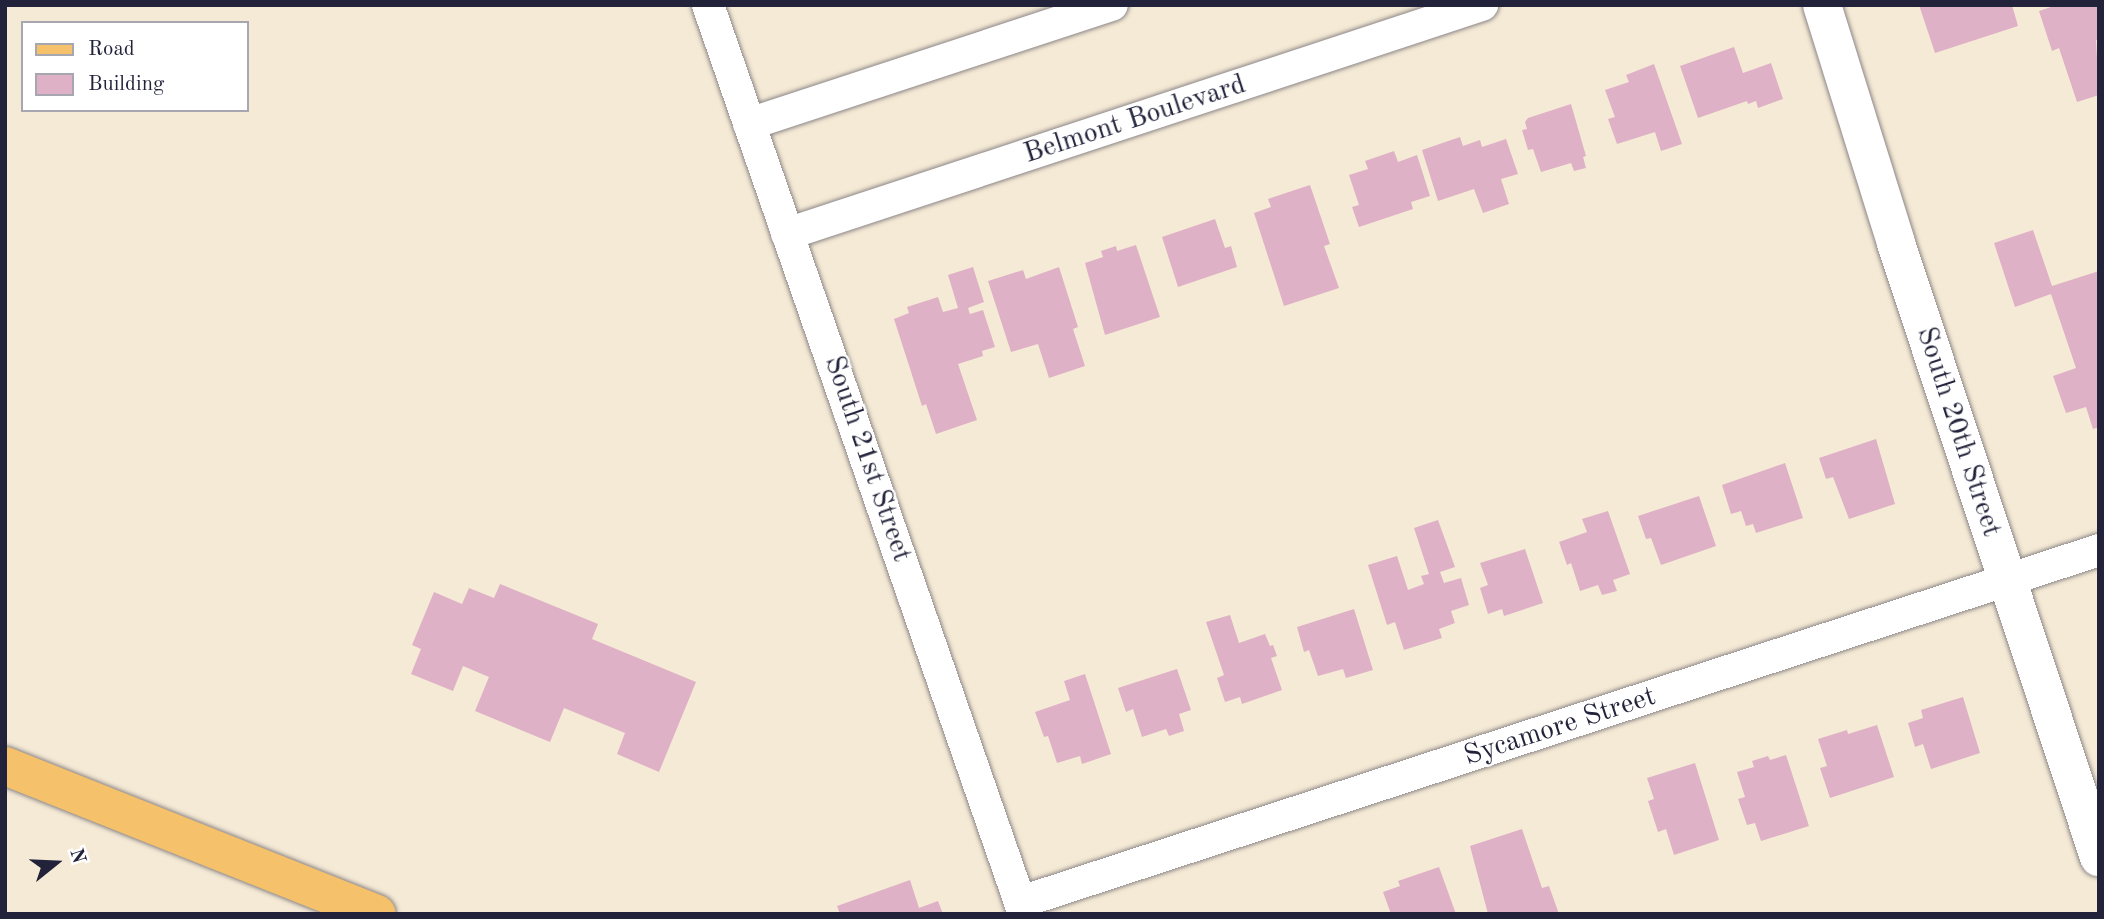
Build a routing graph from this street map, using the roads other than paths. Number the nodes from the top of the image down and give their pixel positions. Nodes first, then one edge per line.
1 (708, 5) edge
2 (1112, 5) edge
3 (1482, 5) edge
4 (1822, 5) edge
5 (749, 124) junction
6 (787, 234) junction
7 (2099, 551) edge
8 (2007, 581) junction
9 (5, 766) edge
10 (2099, 857) edge
11 (1022, 908) edge
12 (377, 914) edge

1 - 5 street, South 21st Street
2 - 5 street
3 - 6 street, Belmont Boulevard
4 - 8 street, South 20th Street
5 - 6 street, South 21st Street
6 - 11 street, South 21st Street
7 - 8 street, Sycamore Street
8 - 10 street, South 20th Street
8 - 11 street, Sycamore Street
9 - 12 main road

